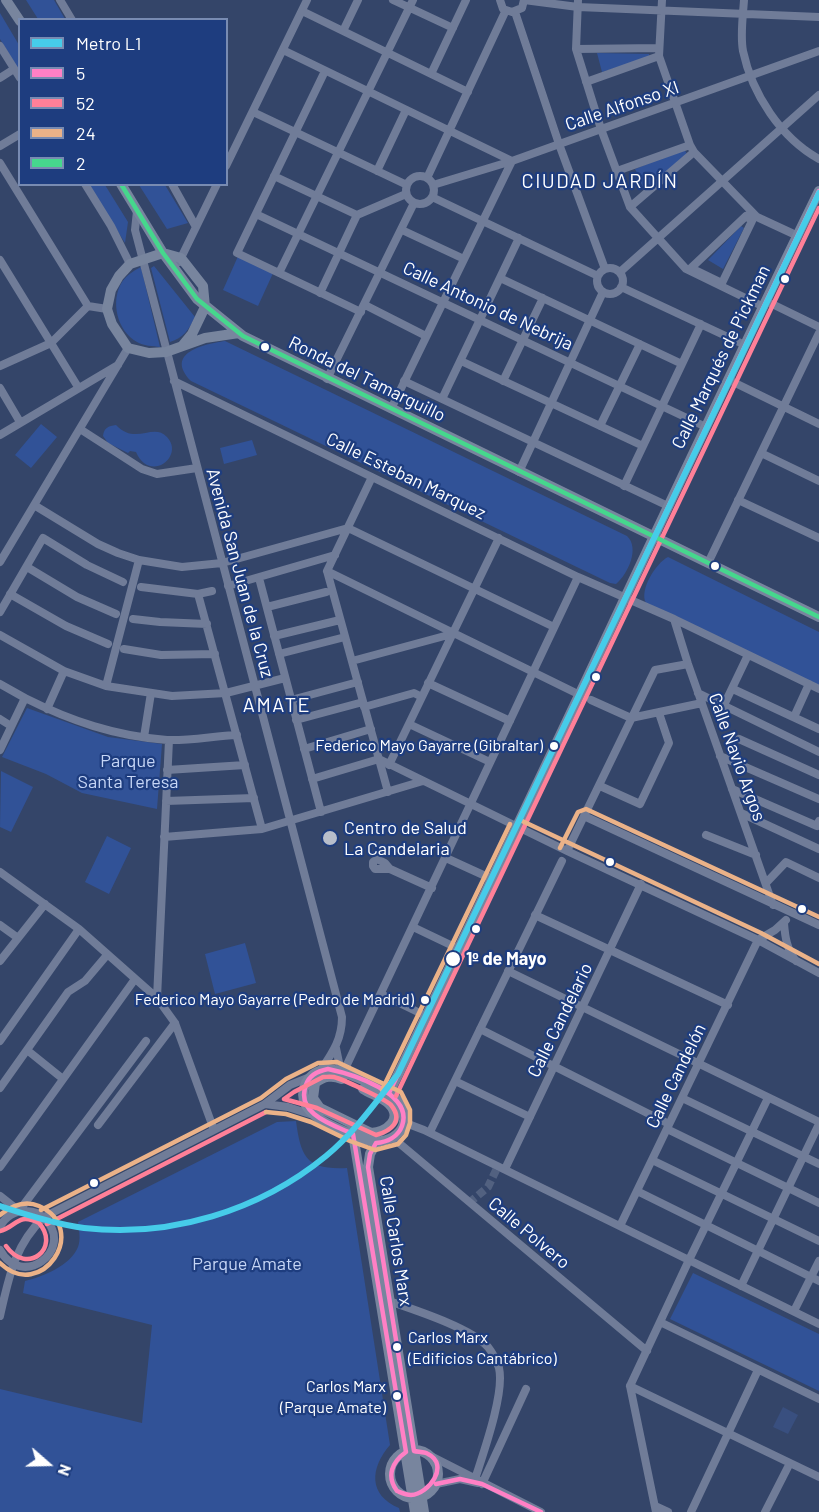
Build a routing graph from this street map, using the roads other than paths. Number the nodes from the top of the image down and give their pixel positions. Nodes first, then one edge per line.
1 (6, 0) edge
2 (60, 0) edge
3 (307, 0) edge
4 (358, 0) edge
5 (393, 0) edge
6 (466, 0) edge
7 (500, 0) edge
8 (524, 0) edge
9 (662, 0) edge
10 (744, 0) edge
11 (578, 3) edge
12 (411, 4) edge
13 (302, 10) junction
14 (506, 10) junction
15 (661, 11) junction
16 (515, 12) junction
17 (743, 13) junction
18 (817, 17) edge
19 (18, 18) edge
20 (71, 18) edge
21 (453, 28) junction
22 (343, 31) junction
23 (0, 46) edge
24 (576, 49) junction
25 (283, 50) junction
26 (819, 51) edge
27 (659, 52) junction
28 (388, 53) junction
29 (14, 69) junction
30 (325, 70) junction
31 (431, 74) junction
32 (18, 75) edge
33 (751, 75) junction
34 (0, 78) edge
35 (586, 82) junction
36 (369, 92) junction
37 (468, 92) junction
38 (819, 95) edge
39 (675, 103) junction
40 (406, 110) junction
41 (253, 111) junction
42 (601, 129) junction
43 (782, 129) junction
44 (449, 131) junction
45 (296, 132) junction
46 (18, 135) edge
47 (559, 144) junction
48 (0, 146) edge
49 (692, 148) junction
50 (338, 153) junction
51 (819, 159) edge
52 (512, 161) junction
53 (228, 162) edge
54 (0, 163) edge
55 (377, 171) junction
56 (616, 171) junction
57 (274, 176) junction
58 (427, 178) junction
59 (722, 182) junction
60 (407, 185) junction
61 (433, 185) junction
62 (86, 186) edge
63 (122, 186) edge
64 (173, 186) edge
65 (216, 186) edge
66 (819, 191) edge
67 (406, 194) junction
68 (318, 196) junction
69 (432, 197) junction
70 (414, 203) junction
71 (630, 207) junction
72 (137, 209) junction
73 (749, 209) junction
74 (256, 214) junction
75 (357, 214) junction
76 (754, 219) junction
77 (483, 221) junction
78 (196, 227) junction
79 (402, 230) junction
80 (299, 234) junction
81 (798, 236) junction
82 (519, 238) junction
83 (659, 238) junction
84 (163, 254) junction
85 (338, 254) junction
86 (181, 258) junction
87 (143, 259) junction
88 (464, 259) junction
89 (0, 260) edge
90 (130, 264) junction
91 (605, 268) junction
92 (686, 269) junction
93 (176, 272) junction
94 (381, 272) junction
95 (620, 272) junction
96 (279, 273) junction
97 (598, 276) junction
98 (500, 278) junction
99 (723, 287) junction
100 (621, 288) junction
101 (320, 292) junction
102 (603, 292) junction
103 (543, 298) junction
104 (443, 302) junction
105 (765, 304) junction
106 (88, 306) junction
107 (206, 307) junction
108 (107, 309) junction
109 (363, 309) junction
110 (481, 320) junction
111 (590, 321) junction
112 (700, 324) junction
113 (819, 327) edge
114 (239, 333) junction
115 (819, 333) edge
116 (426, 336) junction
117 (523, 340) junction
118 (51, 343) junction
119 (639, 344) junction
120 (183, 345) junction
121 (746, 345) junction
122 (128, 348) junction
123 (166, 352) junction
124 (461, 361) junction
125 (571, 363) junction
126 (682, 364) junction
127 (118, 365) junction
128 (0, 366) edge
129 (327, 379) junction
130 (729, 380) junction
131 (90, 381) junction
132 (174, 381) junction
133 (404, 381) junction
134 (504, 381) junction
135 (620, 386) junction
136 (78, 387) junction
137 (0, 388) edge
138 (102, 392) junction
139 (442, 399) junction
140 (552, 403) junction
141 (662, 406) junction
142 (783, 407) junction
143 (391, 410) junction
144 (21, 422) junction
145 (819, 424) edge
146 (600, 426) junction
147 (706, 427) junction
148 (80, 429) junction
149 (0, 435) edge
150 (533, 442) junction
151 (643, 446) junction
152 (761, 453) junction
153 (197, 468) junction
154 (519, 472) junction
155 (372, 477) junction
156 (819, 480) edge
157 (624, 486) junction
158 (738, 500) junction
159 (34, 505) junction
160 (668, 506) junction
161 (348, 528) junction
162 (653, 537) junction
163 (499, 538) junction
164 (819, 538) edge
165 (335, 555) junction
166 (1, 556) edge
167 (139, 560) junction
168 (222, 563) junction
169 (708, 563) junction
170 (27, 567) junction
171 (327, 571) junction
172 (578, 577) junction
173 (259, 578) junction
174 (123, 582) dead end
175 (228, 586) junction
176 (141, 587) dead end
177 (474, 588) junction
178 (212, 591) dead end
179 (326, 592) dead end
180 (10, 594) junction
181 (198, 594) junction
182 (625, 597) junction
183 (267, 607) junction
184 (0, 612) edge
185 (116, 614) dead end
186 (819, 617) edge
187 (133, 619) dead end
188 (674, 619) junction
189 (336, 621) junction
190 (207, 624) junction
191 (554, 627) junction
192 (452, 634) junction
193 (0, 635) edge
194 (274, 636) junction
195 (345, 637) junction
196 (108, 644) dead end
197 (124, 649) dead end
198 (215, 654) junction
199 (279, 654) junction
200 (748, 655) junction
201 (352, 661) junction
202 (688, 664) junction
203 (63, 670) junction
204 (532, 672) junction
205 (285, 678) junction
206 (358, 682) junction
207 (428, 683) junction
208 (0, 684) edge
209 (809, 684) junction
210 (106, 686) junction
211 (254, 686) junction
212 (733, 689) junction
213 (819, 689) edge
214 (151, 693) junction
215 (226, 693) junction
216 (698, 693) junction
217 (580, 694) junction
218 (422, 697) junction
219 (25, 698) junction
220 (291, 700) junction
221 (591, 700) dead end
222 (702, 703) junction
223 (361, 704) junction
224 (724, 705) junction
225 (47, 709) junction
226 (659, 713) junction
227 (794, 717) junction
228 (632, 718) junction
229 (0, 719) edge
230 (296, 720) junction
231 (510, 721) junction
232 (409, 724) junction
233 (11, 726) junction
234 (370, 729) junction
235 (819, 729) edge
236 (237, 735) junction
237 (144, 737) junction
238 (739, 739) dead end
239 (169, 740) junction
240 (304, 749) junction
241 (0, 750) edge
242 (819, 752) edge
243 (720, 756) junction
244 (379, 759) junction
245 (490, 762) junction
246 (245, 765) junction
247 (389, 765) junction
248 (167, 770) junction
249 (819, 775) edge
250 (312, 779) junction
251 (423, 781) junction
252 (600, 786) junction
253 (732, 789) junction
254 (388, 792) junction
255 (254, 798) junction
256 (819, 799) edge
257 (166, 801) junction
258 (471, 805) junction
259 (321, 812) junction
260 (741, 813) junction
261 (584, 816) junction
262 (289, 821) junction
263 (819, 821) edge
264 (517, 827) junction
265 (262, 829) junction
266 (706, 835) dead end
267 (164, 837) junction
268 (819, 849) edge
269 (567, 851) junction
270 (756, 855) junction
271 (446, 858) junction
272 (562, 861) dead end
273 (390, 869) dead end
274 (0, 872) edge
275 (819, 878) edge
276 (492, 879) junction
277 (766, 883) junction
278 (641, 884) junction
279 (432, 888) junction
280 (45, 904) junction
281 (773, 905) junction
282 (788, 912) junction
283 (535, 915) junction
284 (784, 923) junction
285 (818, 923) edge
286 (0, 925) edge
287 (413, 927) junction
288 (79, 929) junction
289 (18, 938) junction
290 (758, 940) junction
291 (459, 949) junction
292 (611, 949) junction
293 (107, 954) junction
294 (0, 961) edge
295 (797, 962) junction
296 (508, 971) junction
297 (819, 973) edge
298 (135, 979) junction
299 (381, 993) junction
300 (157, 998) junction
301 (728, 1005) junction
302 (582, 1008) junction
303 (426, 1016) junction
304 (175, 1023) junction
305 (480, 1029) junction
306 (2, 1035) edge
307 (146, 1041) dead end
308 (336, 1048) junction
309 (27, 1050) junction
310 (699, 1064) junction
311 (554, 1066) junction
312 (321, 1070) junction
313 (342, 1072) junction
314 (310, 1077) junction
315 (63, 1079) junction
316 (455, 1081) junction
317 (0, 1088) edge
318 (363, 1089) junction
319 (386, 1092) junction
320 (682, 1098) junction
321 (768, 1098) junction
322 (265, 1104) junction
323 (314, 1115) junction
324 (530, 1117) junction
325 (403, 1122) junction
326 (819, 1123) edge
327 (98, 1125) dead end
328 (668, 1127) junction
329 (214, 1130) junction
330 (752, 1131) junction
331 (430, 1132) junction
332 (353, 1134) junction
333 (393, 1138) junction
334 (376, 1143) junction
335 (804, 1156) junction
336 (652, 1160) junction
337 (736, 1163) junction
338 (819, 1164) edge
339 (0, 1167) edge
340 (505, 1169) junction
341 (788, 1188) junction
342 (637, 1191) junction
343 (722, 1193) junction
344 (0, 1196) edge
345 (819, 1203) edge
346 (19, 1211) junction
347 (44, 1217) junction
348 (772, 1218) junction
349 (0, 1225) edge
350 (706, 1225) junction
351 (620, 1226) junction
352 (819, 1241) edge
353 (0, 1250) edge
354 (758, 1251) junction
355 (689, 1260) junction
356 (819, 1261) edge
357 (12, 1264) junction
358 (815, 1279) edge
359 (741, 1286) junction
360 (389, 1301) junction
361 (794, 1311) junction
362 (0, 1316) edge
363 (660, 1322) junction
364 (819, 1324) edge
365 (646, 1351) junction
366 (758, 1370) junction
367 (630, 1386) junction
368 (526, 1389) dead end
369 (819, 1400) edge
370 (728, 1433) junction
371 (414, 1452) junction
372 (789, 1463) junction
373 (819, 1477) edge
374 (479, 1481) junction
375 (436, 1484) junction
376 (417, 1498) junction
377 (655, 1509) edge
378 (415, 1512) edge
379 (424, 1512) edge
380 (541, 1512) edge
381 (668, 1512) edge
382 (691, 1512) edge
383 (765, 1512) edge

1 - 19 main road
2 - 20 street
3 - 13 street
4 - 22 street
5 - 12 street
6 - 21 street
7 - 14 street
8 - 11 street
8 - 16 street
9 - 15 street
10 - 17 street
11 - 15 street
11 - 24 street
12 - 21 street
12 - 28 street
13 - 22 street
13 - 25 street
14 - 16 street
14 - 37 street
15 - 17 street
15 - 27 street
16 - 47 street
17 - 18 street
17 - 33 street
21 - 31 street
22 - 28 street
23 - 29 street
24 - 27 street
24 - 35 street
25 - 30 street
25 - 41 street
26 - 33 street, Calle Alfonso XI
27 - 35 street
27 - 39 street
28 - 31 street
28 - 36 street
29 - 32 street
29 - 34 street
30 - 36 street
30 - 45 street
31 - 37 street
33 - 39 street, Calle Alfonso XI
33 - 43 street
35 - 42 street
36 - 40 street
36 - 50 street
37 - 44 street
38 - 43 street
39 - 42 street, Calle Alfonso XI
39 - 49 street
40 - 44 street
40 - 55 street
41 - 45 street
41 - 53 street
42 - 47 street, Calle Alfonso XI
42 - 56 street
43 - 51 street
43 - 59 street
44 - 52 street
44 - 58 street
45 - 50 street
45 - 57 street
46 - 48 street
47 - 52 street, Calle Alfonso XI
47 - 91 street
49 - 56 street
49 - 59 street
49 - 71 street
50 - 55 street
50 - 68 street
52 - 61 street, Calle Alfonso XI
52 - 77 street
54 - 106 street
55 - 60 street
56 - 71 street
57 - 68 street
57 - 74 street
58 - 60 street
58 - 61 street
59 - 73 street
59 - 83 street
60 - 67 street
61 - 69 street
62 - 90 street
63 - 72 main road, Ronda del Tamarguillo
64 - 78 street
65 - 78 street
66 - 81 main road, Calle Marqués de Pickman
67 - 70 street
67 - 75 street
68 - 75 street
68 - 80 street
69 - 70 street
69 - 77 street
70 - 79 street
71 - 83 street
72 - 84 main road, Ronda del Tamarguillo
72 - 87 street, Avenida San Juan de la Cruz
73 - 76 street
73 - 92 street
74 - 80 street, Calle Antonio de Nebrija
74 - 96 street
75 - 85 street
76 - 76 street
76 - 81 street
76 - 99 street
77 - 82 street
77 - 88 street
78 - 86 street
79 - 88 street
79 - 94 street
80 - 85 street, Calle Antonio de Nebrija
80 - 96 street
81 - 105 main road, Calle Marqués de Pickman
82 - 97 street
82 - 98 street
83 - 92 street
83 - 95 street
84 - 86 main road
84 - 87 main road
84 - 93 main road, Ronda del Tamarguillo
85 - 94 street, Calle Antonio de Nebrija
85 - 101 street
86 - 93 street
86 - 107 main road
87 - 90 main road
87 - 123 street, Avenida San Juan de la Cruz
88 - 104 street
89 - 118 street
90 - 108 main road
91 - 95 street
91 - 97 street
92 - 99 street
93 - 107 main road, Ronda del Tamarguillo
94 - 104 street, Calle Antonio de Nebrija
94 - 109 street
95 - 100 street
96 - 101 street
97 - 102 street
98 - 103 street
98 - 110 street
99 - 105 street
100 - 102 street
100 - 112 street
101 - 109 street
102 - 111 street
103 - 111 street
103 - 117 street
104 - 110 street, Calle Antonio de Nebrija
104 - 116 street
105 - 113 street
105 - 121 main road, Calle Marqués de Pickman
106 - 108 street
106 - 118 street
107 - 114 main road, Ronda del Tamarguillo
107 - 120 main road
108 - 122 main road
109 - 116 street
109 - 129 street
110 - 117 street, Calle Antonio de Nebrija
110 - 124 street
111 - 119 street
111 - 125 street
112 - 121 street
112 - 126 street
114 - 120 main road
114 - 129 main road, Ronda del Tamarguillo
115 - 142 street
116 - 133 street
117 - 125 street, Calle Antonio de Nebrija
117 - 134 street
118 - 128 street
118 - 136 street
119 - 126 street
119 - 135 street
120 - 123 main road
121 - 130 main road, Calle Marqués de Pickman
122 - 123 main road
122 - 127 street
123 - 132 street, Avenida San Juan de la Cruz
124 - 134 street
124 - 139 street
125 - 135 street, Calle Antonio de Nebrija
125 - 140 street
126 - 141 street
127 - 131 street
127 - 138 street
129 - 143 main road, Ronda del Tamarguillo
130 - 142 street
130 - 147 main road, Calle Marqués de Pickman
131 - 136 street
131 - 138 street
132 - 153 street, Avenida San Juan de la Cruz
132 - 155 street, Calle Esteban Marquez
133 - 139 street
133 - 143 street
134 - 140 street
135 - 141 street, Calle Antonio de Nebrija
135 - 146 street
136 - 144 street
137 - 144 street
138 - 148 street
139 - 150 street
140 - 146 street
140 - 150 street
141 - 147 street, Calle Antonio de Nebrija
141 - 151 street
142 - 145 street
142 - 152 street
143 - 154 main road, Ronda del Tamarguillo
144 - 149 street
146 - 151 street
147 - 160 main road, Calle Marqués de Pickman
148 - 153 street
148 - 159 street
150 - 154 street
150 - 157 street
151 - 157 street
152 - 156 street
152 - 158 street
153 - 168 street, Avenida San Juan de la Cruz
154 - 162 main road, Ronda del Tamarguillo
155 - 161 street
155 - 163 street, Calle Esteban Marquez
157 - 160 street
158 - 164 street
158 - 169 street
159 - 166 street
159 - 167 street
160 - 162 main road, Calle Marqués de Pickman
161 - 165 street
161 - 168 street
161 - 177 street
162 - 169 main road, Ronda del Tamarguillo
162 - 182 main road, Calle Marqués de Pickman
163 - 172 street, Calle Esteban Marquez
163 - 177 street
165 - 171 street
165 - 173 street
167 - 168 street
167 - 210 street
168 - 175 street, Avenida San Juan de la Cruz
169 - 186 main road, Ronda del Tamarguillo
170 - 174 street
170 - 180 street
170 - 185 street
171 - 189 street
171 - 192 street
172 - 182 street, Calle Esteban Marquez
172 - 191 street
173 - 175 street
173 - 183 street
175 - 211 street, Avenida San Juan de la Cruz
176 - 181 street
177 - 191 street
177 - 192 street
178 - 181 street
179 - 183 street
180 - 184 street
180 - 196 street
181 - 190 street
182 - 188 street, Calle Esteban Marquez
182 - 217 main road, Calle Marqués de Pickman
183 - 194 street
187 - 190 street
188 - 200 street, Calle Esteban Marquez
188 - 202 street, Calle Navio Argos
189 - 194 street
189 - 195 street
190 - 198 street
191 - 204 street
192 - 201 street
192 - 204 street
192 - 207 street
193 - 203 street
194 - 199 street
195 - 199 street
195 - 201 street
197 - 198 street
198 - 215 street
199 - 205 street
200 - 209 street, Calle Esteban Marquez
200 - 212 street
201 - 206 street
202 - 216 street, Calle Navio Argos
202 - 228 street
203 - 210 street
203 - 225 street
204 - 217 street
204 - 231 street
205 - 211 street
205 - 220 street
206 - 220 street
206 - 223 street
207 - 218 street
207 - 231 street
208 - 219 street
209 - 213 street, Calle Esteban Marquez
209 - 227 street
210 - 214 street
211 - 215 street
211 - 262 street, Avenida San Juan de la Cruz
212 - 224 street
212 - 227 street
214 - 215 street
214 - 237 street
215 - 236 street
216 - 222 street, Calle Navio Argos
216 - 224 street
217 - 264 main road, Calle Marqués de Pickman
218 - 223 street
218 - 232 street
219 - 225 street
219 - 233 street
220 - 230 street
221 - 228 street
222 - 226 street
222 - 243 street, Calle Navio Argos
223 - 230 street
223 - 234 street
224 - 242 street
225 - 237 street
226 - 228 street
226 - 252 street
227 - 235 street
228 - 252 street
229 - 233 street
230 - 240 street
231 - 245 street
232 - 245 street
232 - 247 street
233 - 241 street
234 - 240 street
234 - 244 street
236 - 239 street
236 - 246 street
237 - 239 street
238 - 249 street
239 - 248 street
240 - 250 street
243 - 253 street, Calle Navio Argos
243 - 256 street
244 - 247 street
244 - 250 street
244 - 254 street
245 - 258 street
246 - 248 street
246 - 255 street
247 - 251 street
248 - 257 street
250 - 259 street
251 - 254 street
251 - 258 street
252 - 261 street
253 - 260 street, Calle Navio Argos
253 - 263 street
254 - 259 street
255 - 257 street
255 - 265 street
257 - 267 street
258 - 264 street
258 - 271 street
259 - 262 street
260 - 268 street
260 - 270 street, Calle Navio Argos
261 - 269 street
261 - 281 street
262 - 265 street
262 - 308 street, Avenida San Juan de la Cruz
264 - 269 street
264 - 276 main road, Calle Marqués de Pickman
265 - 267 street
266 - 270 street
267 - 300 street
269 - 278 street
270 - 277 street, Calle Navio Argos
271 - 276 street
271 - 279 street
272 - 283 street
273 - 279 street
274 - 280 street
275 - 277 street
276 - 291 main road, Calle Marqués de Pickman
277 - 281 street, Calle Navio Argos
278 - 290 street
278 - 292 street, Calle Candelario
279 - 287 street
280 - 288 street
280 - 289 street
281 - 282 street
282 - 284 street
282 - 285 street
283 - 292 street
283 - 296 street
284 - 290 street
284 - 295 street
286 - 289 street
287 - 291 street
287 - 299 street
288 - 293 street
288 - 306 street
289 - 294 street
290 - 295 street
290 - 301 street, Calle Candelón
291 - 303 main road, Calle Marqués de Pickman
292 - 301 street
292 - 302 street, Calle Candelario
293 - 298 street
293 - 309 street
295 - 297 street
296 - 302 street
296 - 305 street
298 - 300 street
298 - 315 street
299 - 303 street
299 - 313 street
300 - 304 street
301 - 310 street, Calle Candelón
302 - 310 street
302 - 311 street, Calle Candelario
303 - 319 main road, Calle Marqués de Pickman
304 - 327 street
304 - 329 street
305 - 311 street
305 - 316 street
307 - 346 street
308 - 312 street
308 - 313 street
309 - 315 street
309 - 317 street
310 - 320 street, Calle Candelón
310 - 321 street
311 - 324 street, Calle Candelario
311 - 328 street
312 - 313 main road
312 - 314 main road
313 - 319 main road
314 - 322 street
314 - 323 main road
315 - 339 street
316 - 324 street
316 - 331 street
318 - 318 main road
318 - 319 main road
319 - 325 main road
320 - 328 street, Calle Candelón
320 - 330 street
321 - 326 street
321 - 330 street
322 - 323 street
322 - 329 street
323 - 332 main road
324 - 340 street, Calle Candelario
325 - 331 street
325 - 333 main road
326 - 335 street
328 - 336 street, Calle Candelón
328 - 337 street
329 - 347 street
330 - 335 street
330 - 337 street
331 - 340 street
332 - 334 main road
332 - 371 main road, Calle Carlos Marx
333 - 334 main road
333 - 365 street, Calle Polvero
334 - 360 main road, Calle Carlos Marx
335 - 338 street
335 - 341 street
336 - 342 street, Calle Candelón
336 - 343 street
337 - 341 street
337 - 343 street
340 - 351 street
341 - 345 street
341 - 348 street
342 - 350 street
342 - 351 street, Calle Candelón
343 - 348 street
343 - 350 street
344 - 346 street
346 - 347 street
346 - 349 street
347 - 357 street
347 - 357 street
348 - 352 street
348 - 354 street
350 - 354 street
350 - 355 street
351 - 355 street
353 - 357 street
354 - 358 street
354 - 359 street
355 - 359 street
355 - 363 street
356 - 358 street
357 - 362 street
358 - 361 street
359 - 361 street
360 - 371 main road, Calle Carlos Marx
360 - 374 street
361 - 364 street
363 - 365 street
363 - 366 street
365 - 367 street
366 - 369 street
366 - 370 street
367 - 370 street
367 - 377 street
368 - 374 street
370 - 372 street
370 - 382 street
371 - 374 street
371 - 375 main road
371 - 376 main road
371 - 376 main road
372 - 373 street
372 - 383 street
374 - 375 street
374 - 380 street
375 - 376 main road
376 - 378 main road
376 - 379 main road
377 - 381 street

